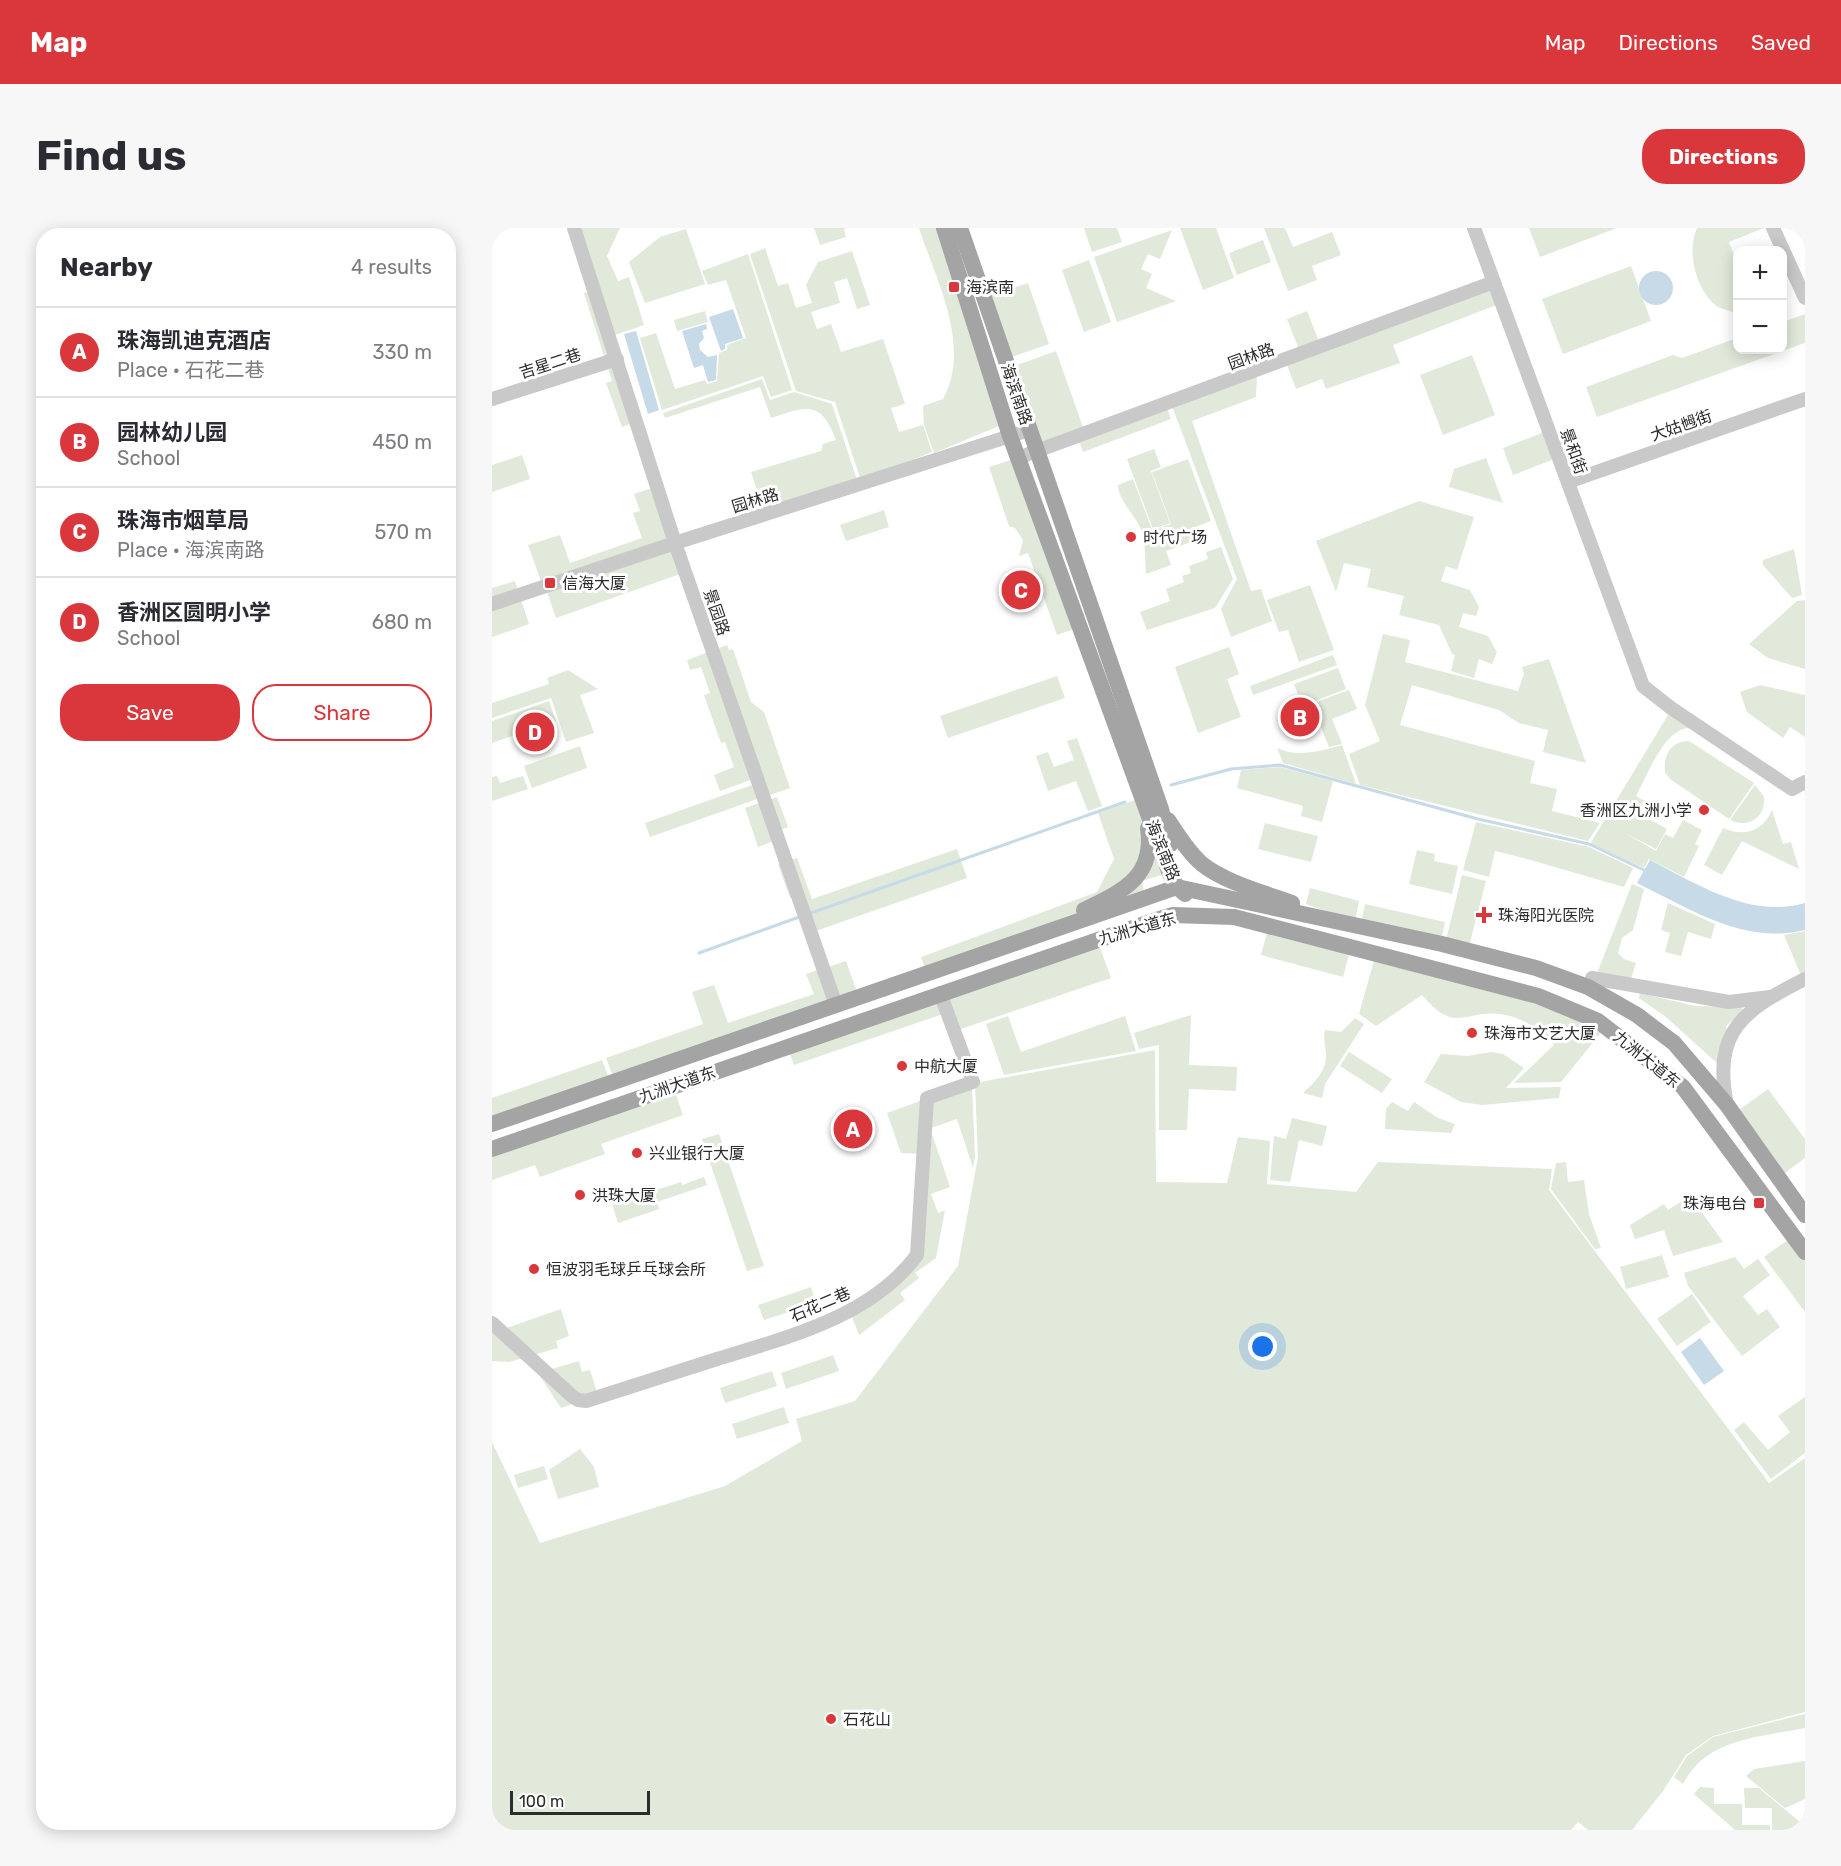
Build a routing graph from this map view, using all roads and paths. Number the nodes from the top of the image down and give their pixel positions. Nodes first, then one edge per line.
1 (574, 228) edge
2 (944, 228) edge
3 (960, 228) edge
4 (1474, 228) edge
5 (1773, 228) edge
6 (1494, 282) junction
7 (1805, 298) edge
8 (617, 359) junction
9 (492, 399) edge
10 (1805, 399) edge
11 (1029, 430) junction
12 (1010, 436) junction
13 (1037, 452) junction
14 (1018, 458) junction
15 (1568, 482) junction
16 (675, 543) junction
17 (492, 604) edge
18 (1805, 782) edge
19 (1153, 808) junction
20 (1177, 887) junction
21 (1234, 917) junction
22 (1152, 921) junction
23 (1356, 926) junction
24 (1023, 940) junction
25 (1592, 978) dead end
26 (1805, 979) edge
27 (940, 993) junction
28 (1770, 997) junction
29 (836, 1005) junction
30 (1726, 1105) junction
31 (493, 1123) edge
32 (492, 1149) edge
33 (1805, 1215) edge
34 (1805, 1252) edge
35 (492, 1323) edge

1 - 8 street, 景园路
2 - 12 main road, 海滨南路
3 - 11 main road, 海滨南路
4 - 6 street, 景和街
5 - 7 street
6 - 13 street, 园林路
6 - 15 street, 景和街
8 - 9 street, 吉星二巷
8 - 16 street, 景园路
10 - 15 street, 大姑乸街
11 - 12 street, 园林路
11 - 13 main road, 海滨南路
12 - 14 main road, 海滨南路
12 - 16 street, 园林路
13 - 14 street, 园林路
13 - 19 main road, 海滨南路
14 - 19 main road, 海滨南路
15 - 18 street, 景和街
16 - 17 street, 园林路
16 - 29 street, 景园路
19 - 20 main road, 海滨南路
19 - 23 main road
19 - 24 main road
20 - 21 main road
20 - 22 main road
20 - 23 main road, 九洲大道东
20 - 24 main road, 九洲大道东
21 - 22 main road, 九洲大道东
21 - 34 main road, 九洲大道东
22 - 27 main road, 九洲大道东
23 - 30 main road, 九洲大道东
24 - 29 main road, 九洲大道东
25 - 28 street
26 - 28 street
27 - 32 main road, 九洲大道东
27 - 35 street, 石花二巷
28 - 30 street
29 - 31 main road, 九洲大道东
30 - 33 main road, 九洲大道东

